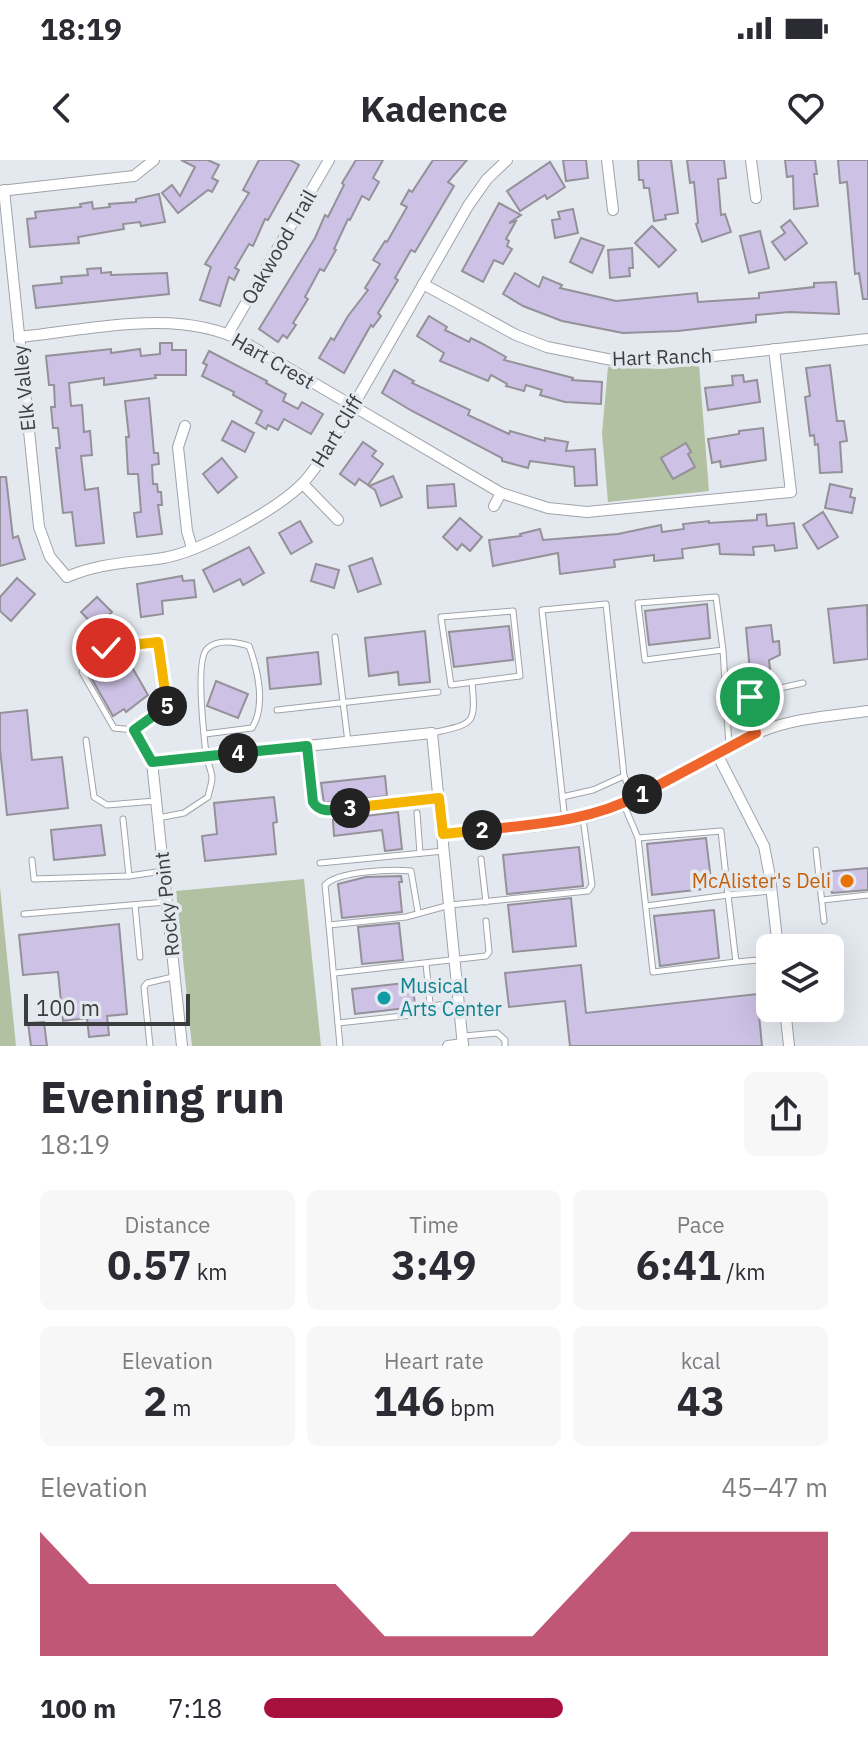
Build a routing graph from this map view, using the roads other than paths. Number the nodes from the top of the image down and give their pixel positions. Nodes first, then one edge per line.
1 (154, 160) edge
2 (329, 160) edge
3 (507, 160) edge
4 (607, 160) edge
5 (751, 160) edge
6 (2, 190) edge
7 (756, 198) dead end
8 (613, 210) dead end
9 (423, 284) junction
10 (228, 334) junction
11 (19, 337) junction
12 (868, 339) edge
13 (774, 349) junction
14 (353, 407) junction
15 (185, 426) dead end
16 (303, 484) junction
17 (501, 493) junction
18 (494, 506) dead end
19 (338, 520) dead end
20 (192, 548) junction
21 (67, 577) joint
22 (335, 637) dead end
23 (723, 650) junction
24 (472, 682) junction
25 (803, 683) dead end
26 (438, 692) dead end
27 (343, 704) junction
28 (277, 710) dead end
29 (868, 711) edge
30 (134, 730) junction
31 (432, 733) junction
32 (756, 733) junction
33 (205, 734) junction
34 (86, 740) dead end
35 (348, 742) junction
36 (307, 746) junction
37 (729, 747) junction
38 (717, 754) junction
39 (207, 757) junction
40 (152, 762) junction
41 (624, 776) junction
42 (562, 797) junction
43 (439, 798) junction
44 (156, 801) junction
45 (629, 801) junction
46 (417, 813) dead end
47 (158, 818) junction
48 (583, 818) junction
49 (123, 819) dead end
50 (565, 821) junction
51 (443, 834) junction
52 (638, 838) junction
53 (816, 850) dead end
54 (445, 851) junction
55 (420, 853) junction
56 (481, 859) dead end
57 (32, 860) dead end
58 (320, 863) dead end
59 (164, 870) junction
60 (129, 876) junction
61 (772, 891) junction
62 (728, 895) junction
63 (868, 895) edge
64 (822, 900) junction
65 (167, 902) junction
66 (486, 902) junction
67 (135, 905) junction
68 (450, 905) junction
69 (646, 906) junction
70 (418, 912) junction
71 (24, 914) dead end
72 (486, 921) dead end
73 (824, 921) dead end
74 (329, 925) junction
75 (777, 934) edge
76 (140, 957) dead end
77 (456, 960) junction
78 (756, 960) edge
79 (736, 962) junction
80 (426, 964) junction
81 (335, 973) junction
82 (174, 976) junction
83 (461, 1003) junction
84 (430, 1006) junction
85 (786, 1022) edge
86 (338, 1023) junction
87 (463, 1042) edge
88 (150, 1046) edge
89 (182, 1046) edge
90 (340, 1046) edge
91 (448, 1046) edge
92 (505, 1046) edge
93 (789, 1046) edge

1 - 6 street
2 - 10 street, Oakwood Trail
3 - 9 street, Hart Cliff
4 - 8 street
5 - 7 street
6 - 11 street, Elk Valley
9 - 13 street, Hart Ranch
9 - 14 street, Hart Cliff
10 - 11 street, Hart Crest
10 - 14 street, Hart Crest
11 - 21 street, Elk Valley
12 - 13 street, Hart Ranch
13 - 17 street, Hart Crest
14 - 16 street, Hart Cliff
14 - 17 street, Hart Crest
15 - 20 street
16 - 19 street
16 - 20 street, Hart Cliff
17 - 18 street
20 - 21 street, Hart Cliff
22 - 27 lane
23 - 23 lane
23 - 37 lane
24 - 24 lane
24 - 31 lane
25 - 32 lane
26 - 27 lane
27 - 28 lane
27 - 35 lane
29 - 32 street
30 - 30 lane
30 - 40 lane
31 - 35 street
31 - 43 street
32 - 37 street
33 - 33 lane
33 - 39 lane
34 - 44 lane
35 - 36 street
36 - 39 street
36 - 43 lane
37 - 38 street
38 - 45 street
38 - 61 street
39 - 40 street
39 - 47 lane
40 - 44 street, Rocky Point
41 - 42 lane
41 - 42 lane
41 - 45 lane
42 - 50 lane
43 - 51 street
44 - 47 street, Rocky Point
45 - 48 street
45 - 52 lane
46 - 55 lane
47 - 59 street, Rocky Point
48 - 50 street
48 - 66 lane
49 - 60 lane
50 - 51 street
51 - 54 street
52 - 62 lane
52 - 69 lane
53 - 64 lane
54 - 55 lane
54 - 68 street
55 - 58 lane
56 - 66 lane
57 - 60 lane
59 - 60 lane
59 - 65 street, Rocky Point
61 - 62 lane
61 - 75 street
62 - 69 lane
62 - 79 lane
63 - 64 lane
64 - 73 lane
65 - 67 lane
65 - 82 street, Rocky Point
66 - 68 lane
67 - 71 lane
67 - 76 lane
68 - 70 lane
68 - 77 street
69 - 79 lane
70 - 74 lane
70 - 74 lane
72 - 77 lane
74 - 81 lane
77 - 80 lane
77 - 83 street
78 - 79 lane
80 - 81 lane
80 - 84 lane
81 - 86 lane
82 - 88 lane
82 - 89 street, Rocky Point
83 - 84 lane
83 - 87 street
84 - 86 lane
85 - 93 street
86 - 90 lane
87 - 91 street
87 - 92 lane

